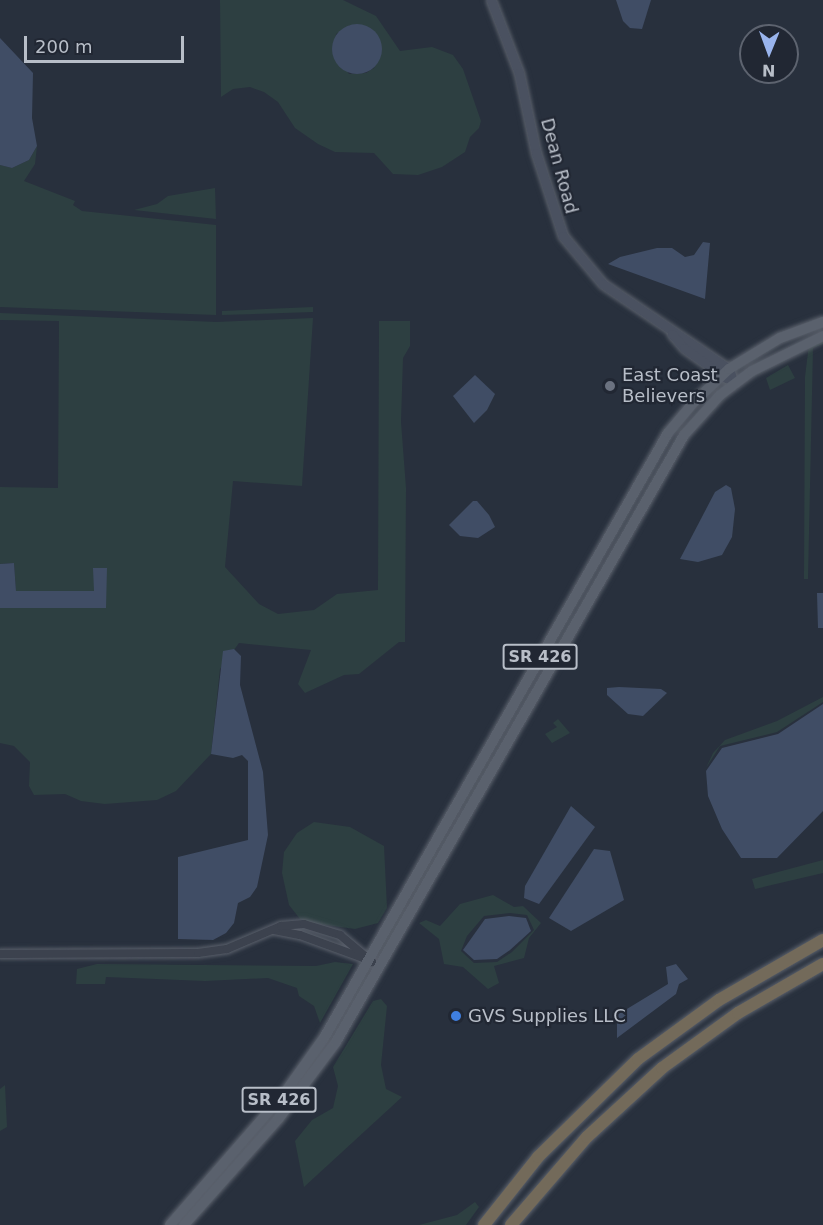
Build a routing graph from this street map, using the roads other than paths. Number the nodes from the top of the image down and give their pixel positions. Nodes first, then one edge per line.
1 (490, 0) edge
2 (823, 322) edge
3 (823, 336) edge
4 (726, 372) junction
5 (734, 384) junction
6 (620, 515) junction
7 (620, 543) junction
8 (274, 930) junction
9 (823, 940) edge
10 (0, 954) edge
11 (823, 964) edge
12 (375, 965) junction
13 (170, 1225) edge
14 (184, 1225) edge
15 (483, 1225) edge
16 (511, 1225) edge

1 - 4 main road, Dean Road
2 - 4 main road, SR 426
3 - 5 main road, SR 426
4 - 5 main road
4 - 6 main road, SR 426
5 - 7 main road, SR 426
6 - 7 main road
6 - 12 main road, SR 426
7 - 12 main road, SR 426
8 - 10 street
8 - 12 street
8 - 12 street
9 - 15 highway
11 - 16 highway
12 - 13 main road, SR 426
12 - 14 main road, SR 426

